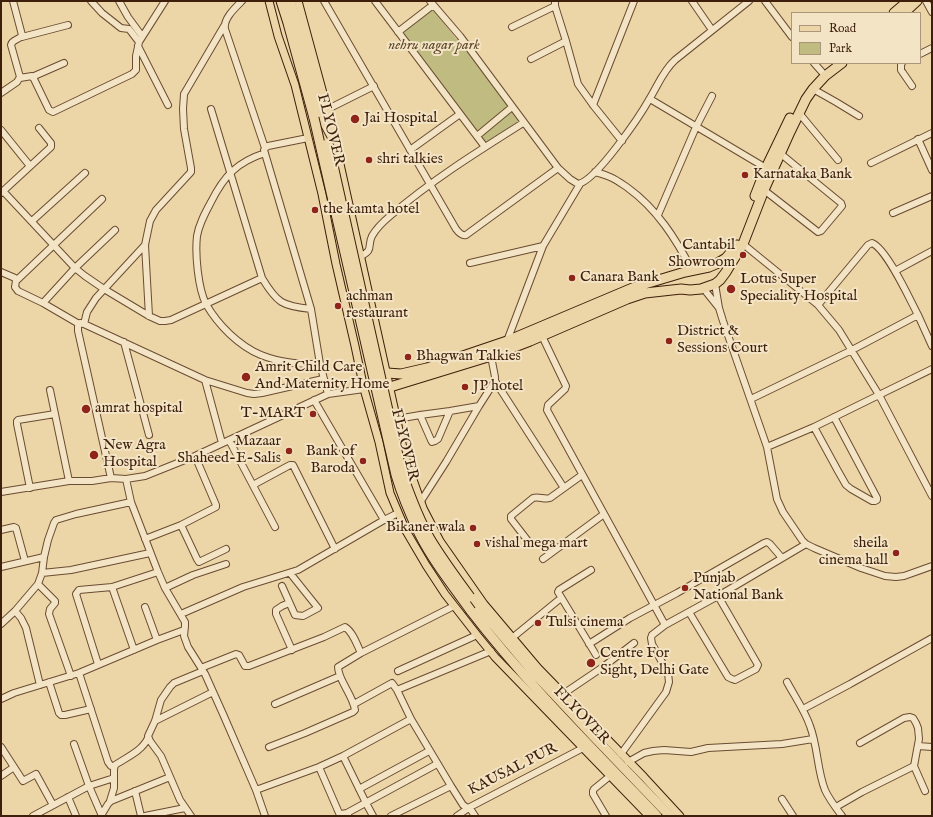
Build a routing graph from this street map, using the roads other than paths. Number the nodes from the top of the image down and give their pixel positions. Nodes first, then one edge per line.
1 (13, 1) edge
2 (91, 1) edge
3 (119, 1) edge
4 (165, 1) edge
5 (242, 1) edge
6 (269, 1) edge
7 (281, 1) edge
8 (290, 1) edge
9 (298, 1) edge
10 (324, 1) edge
11 (375, 1) edge
12 (634, 1) edge
13 (692, 1) edge
14 (749, 1) edge
15 (765, 1) edge
16 (908, 1) edge
17 (917, 1) edge
18 (926, 1) edge
19 (555, 2) edge
20 (432, 3) edge
21 (895, 12) edge
22 (905, 12) edge
23 (932, 12) edge
24 (68, 25) dead end
25 (224, 26) junction
26 (512, 27) dead end
27 (712, 30) junction
28 (398, 32) junction
29 (142, 36) junction
30 (791, 36) edge
31 (22, 37) junction
32 (566, 41) junction
33 (138, 44) junction
34 (932, 48) edge
35 (921, 54) edge
36 (531, 59) dead end
37 (64, 63) dead end
38 (815, 64) edge
39 (832, 64) edge
40 (841, 64) edge
41 (901, 64) edge
42 (822, 72) junction
43 (32, 77) junction
44 (20, 78) junction
45 (374, 86) junction
46 (912, 86) dead end
47 (813, 89) junction
48 (1, 93) edge
49 (712, 96) dead end
50 (650, 98) junction
51 (168, 105) dead end
52 (593, 105) junction
53 (512, 107) junction
54 (211, 109) dead end
55 (328, 109) junction
56 (799, 113) junction
57 (460, 114) junction
58 (859, 116) dead end
59 (317, 117) junction
60 (524, 122) junction
61 (696, 127) junction
62 (39, 128) dead end
63 (1, 130) edge
64 (932, 133) edge
65 (477, 136) junction
66 (308, 138) junction
67 (918, 140) junction
68 (622, 141) junction
69 (332, 143) junction
70 (485, 147) junction
71 (410, 150) junction
72 (265, 151) junction
73 (781, 154) junction
74 (838, 160) dead end
75 (871, 163) dead end
76 (30, 166) junction
77 (558, 168) junction
78 (766, 168) junction
79 (932, 169) edge
80 (595, 172) junction
81 (85, 173) dead end
82 (230, 173) junction
83 (430, 184) junction
84 (580, 184) junction
85 (764, 190) junction
86 (2, 192) edge
87 (932, 196) edge
88 (102, 199) dead end
89 (892, 213) dead end
90 (658, 215) junction
91 (32, 221) junction
92 (115, 230) dead end
93 (370, 240) junction
94 (743, 244) junction
95 (54, 245) junction
96 (145, 245) junction
97 (359, 245) junction
98 (543, 246) junction
99 (932, 251) edge
100 (361, 256) junction
101 (470, 264) dead end
102 (710, 267) junction
103 (75, 268) junction
104 (692, 270) junction
105 (895, 271) junction
106 (1, 272) edge
107 (678, 274) junction
108 (262, 278) junction
109 (16, 281) junction
110 (718, 282) junction
111 (703, 288) junction
112 (104, 289) junction
113 (681, 290) junction
114 (43, 303) junction
115 (206, 304) junction
116 (818, 305) junction
117 (719, 308) junction
118 (310, 309) junction
119 (918, 315) junction
120 (149, 316) junction
121 (81, 324) junction
122 (542, 336) junction
123 (507, 341) junction
124 (124, 342) junction
125 (932, 346) edge
126 (852, 350) junction
127 (382, 356) junction
128 (491, 356) junction
129 (358, 361) junction
130 (320, 364) junction
131 (932, 369) edge
132 (386, 373) junction
133 (323, 379) junction
134 (205, 380) junction
135 (495, 381) junction
136 (390, 387) junction
137 (364, 389) junction
138 (50, 390) dead end
139 (328, 394) junction
140 (878, 395) junction
141 (751, 399) junction
142 (314, 400) junction
143 (480, 406) junction
144 (395, 408) junction
145 (450, 411) junction
146 (370, 412) junction
147 (55, 414) junction
148 (420, 415) junction
149 (834, 417) junction
150 (397, 419) junction
151 (814, 427) junction
152 (148, 435) dead end
153 (229, 440) junction
154 (222, 443) junction
155 (767, 447) junction
156 (194, 456) junction
157 (582, 475) junction
158 (111, 478) junction
159 (126, 479) junction
160 (69, 481) junction
161 (253, 484) junction
162 (30, 488) junction
163 (564, 488) junction
164 (1, 492) edge
165 (932, 496) edge
166 (421, 501) junction
167 (130, 502) junction
168 (398, 513) junction
169 (604, 514) junction
170 (384, 520) junction
171 (181, 524) junction
172 (275, 527) dead end
173 (1, 530) edge
174 (145, 539) junction
175 (528, 541) dead end
176 (806, 544) junction
177 (226, 549) dead end
178 (335, 549) junction
179 (150, 553) junction
180 (44, 557) junction
181 (782, 558) junction
182 (543, 559) dead end
183 (25, 561) junction
184 (226, 564) dead end
185 (932, 566) edge
186 (1, 567) edge
187 (591, 570) dead end
188 (158, 572) junction
189 (42, 573) junction
190 (290, 573) junction
191 (38, 584) junction
192 (282, 586) dead end
193 (112, 587) junction
194 (165, 588) junction
195 (718, 596) junction
196 (561, 598) junction
197 (290, 603) junction
198 (654, 605) junction
199 (454, 606) junction
200 (145, 607) dead end
201 (15, 611) junction
202 (689, 612) junction
203 (181, 614) junction
204 (1, 624) edge
205 (665, 625) junction
206 (184, 630) junction
207 (477, 635) junction
208 (512, 638) junction
209 (932, 638) edge
210 (158, 640) junction
211 (634, 642) dead end
212 (589, 644) junction
213 (134, 650) junction
214 (292, 650) junction
215 (491, 651) junction
216 (361, 653) junction
217 (596, 655) dead end
218 (98, 664) junction
219 (202, 669) junction
220 (398, 671) dead end
221 (79, 673) junction
222 (72, 676) junction
223 (340, 676) junction
224 (49, 682) junction
225 (787, 682) dead end
226 (40, 685) junction
227 (397, 690) junction
228 (213, 692) junction
229 (563, 694) junction
230 (1, 699) edge
231 (275, 704) dead end
232 (354, 704) junction
233 (91, 708) junction
234 (803, 709) junction
235 (583, 715) junction
236 (411, 719) junction
237 (155, 721) junction
238 (148, 738) junction
239 (595, 738) junction
240 (814, 739) junction
241 (860, 743) dead end
242 (74, 744) dead end
243 (918, 746) junction
244 (1, 747) edge
245 (269, 747) dead end
246 (932, 747) edge
247 (583, 748) junction
248 (429, 751) junction
249 (621, 754) junction
250 (343, 756) junction
251 (628, 762) junction
252 (437, 764) junction
253 (914, 766) junction
254 (14, 767) junction
255 (114, 767) junction
256 (318, 767) junction
257 (1, 776) edge
258 (610, 776) junction
259 (170, 777) junction
260 (114, 778) junction
261 (89, 786) junction
262 (451, 786) junction
263 (359, 789) junction
264 (256, 790) junction
265 (135, 791) junction
266 (924, 791) dead end
267 (68, 798) junction
268 (782, 799) dead end
269 (110, 801) junction
270 (366, 803) junction
271 (53, 805) junction
272 (836, 807) junction
273 (185, 808) junction
274 (468, 808) junction
275 (348, 814) edge
276 (102, 815) edge
277 (34, 816) edge
278 (76, 816) edge
279 (141, 816) edge
280 (145, 816) edge
281 (191, 816) edge
282 (265, 816) edge
283 (373, 816) edge
284 (391, 816) edge
285 (457, 816) edge
286 (476, 816) edge
287 (606, 816) edge
288 (649, 816) edge
289 (657, 816) edge
290 (670, 816) edge
291 (680, 816) edge
292 (793, 816) edge
293 (842, 816) edge

1 - 31 street
2 - 33 street
3 - 29 street
4 - 29 street
5 - 25 street
6 - 66 main road
7 - 59 highway, FLYOVER
8 - 59 highway
9 - 55 main road
10 - 45 street
11 - 28 street
12 - 52 street
13 - 27 street
14 - 27 street
15 - 30 street
16 - 21 highway
17 - 22 highway
18 - 23 street
19 - 26 street
19 - 32 street
20 - 28 street
20 - 53 street
24 - 31 street
25 - 72 street
25 - 96 street
27 - 50 street
28 - 57 street
29 - 33 street
31 - 44 street
32 - 36 street
32 - 52 street
33 - 43 street
33 - 51 street
34 - 35 street
37 - 43 street
38 - 42 street
39 - 42 highway
40 - 47 highway
41 - 46 street
42 - 78 highway
43 - 44 street
44 - 48 street
45 - 55 street
45 - 71 street
47 - 56 highway
47 - 58 street
49 - 61 street
50 - 61 street
50 - 68 street
52 - 68 street
53 - 60 street
53 - 65 street
54 - 82 street
55 - 69 main road
56 - 73 highway
56 - 74 street
57 - 65 street
57 - 71 street
59 - 69 highway, FLYOVER
59 - 289 highway, FLYOVER, bridge
60 - 70 street
60 - 77 street
61 - 78 street
61 - 90 street
62 - 76 street
63 - 76 street
64 - 67 street
65 - 70 street
66 - 72 street
66 - 129 main road
67 - 75 street
67 - 79 street
68 - 80 street
69 - 97 main road
69 - 239 highway, FLYOVER, bridge
70 - 83 street
71 - 83 street
72 - 82 street
72 - 118 street
73 - 85 highway
73 - 85 street
76 - 86 street
77 - 83 street
77 - 84 street
78 - 102 highway
80 - 84 street
80 - 90 street
81 - 91 street
82 - 108 street
82 - 115 street
83 - 93 street
84 - 98 street
85 - 94 highway
86 - 91 street
87 - 89 street
88 - 95 street
90 - 104 street
91 - 95 street
92 - 103 street
93 - 97 street
93 - 100 street
94 - 110 highway
94 - 116 street
95 - 103 street
95 - 109 street
96 - 112 street
96 - 120 street
97 - 100 main road
98 - 101 street
98 - 123 street
99 - 105 street
100 - 127 main road
102 - 104 highway
102 - 110 highway
103 - 112 street
103 - 114 street
104 - 107 highway
105 - 116 street
105 - 119 street
106 - 109 street
107 - 113 highway
107 - 123 highway
108 - 115 street
108 - 118 street
109 - 114 street
110 - 111 highway
110 - 117 street
111 - 113 highway
111 - 117 street
112 - 120 street
112 - 121 street
113 - 122 highway
114 - 121 street
115 - 120 street
115 - 130 street
116 - 126 street
117 - 141 street
118 - 130 street
119 - 125 street
119 - 126 street
121 - 124 street
121 - 158 street
122 - 128 highway
122 - 157 street
123 - 132 highway
124 - 134 street
124 - 152 street
126 - 140 street
126 - 141 street
127 - 129 main road
127 - 132 main road
128 - 135 street
128 - 136 highway
129 - 137 main road
130 - 133 street
131 - 140 street
132 - 136 main road
133 - 134 street
133 - 139 street
134 - 154 street
135 - 143 street
135 - 163 street
136 - 144 main road
137 - 139 street
137 - 146 main road
138 - 147 street
139 - 142 street
140 - 149 street
140 - 165 street
141 - 155 street
142 - 153 street
142 - 170 street
143 - 145 street
143 - 166 street
144 - 146 main road
144 - 150 main road
145 - 148 street
145 - 148 street
146 - 168 main road
147 - 160 street
147 - 162 street
148 - 150 street
149 - 151 street
149 - 151 street
150 - 166 main road
151 - 155 street
153 - 154 street
153 - 161 street
154 - 156 street
155 - 176 street
156 - 159 street
156 - 171 street
157 - 163 street
157 - 169 street
158 - 159 street
158 - 160 street
159 - 167 street
160 - 162 street
161 - 172 street
161 - 178 street
162 - 164 street
163 - 175 street
166 - 208 main road
167 - 174 street
167 - 180 street
168 - 170 street
168 - 199 main road
169 - 182 street
169 - 198 street
170 - 178 street
171 - 174 street
171 - 177 street
173 - 183 street
174 - 179 street
176 - 181 street
176 - 185 street
178 - 190 street
179 - 188 street
179 - 189 street
180 - 183 street
180 - 189 street
181 - 195 street
181 - 198 street
183 - 186 street
184 - 194 street
187 - 196 street
188 - 193 street
188 - 194 street
189 - 191 street
190 - 197 street
190 - 203 street
191 - 201 street
191 - 222 street
192 - 197 street
193 - 213 street
193 - 218 street
194 - 203 street
195 - 202 street
195 - 202 street
196 - 208 street
196 - 212 street
197 - 214 street
198 - 205 street
198 - 212 street
199 - 207 main road
199 - 216 street
200 - 210 street
201 - 204 street
201 - 226 street
202 - 205 street
203 - 206 street
205 - 249 street
206 - 210 street
206 - 219 street
207 - 215 main road
207 - 220 street
208 - 229 main road
209 - 234 street
210 - 213 street
211 - 229 street
212 - 217 street
213 - 218 street
214 - 216 street
214 - 219 street
215 - 227 street
215 - 247 main road
216 - 223 street
218 - 221 street
219 - 228 street
219 - 237 street
221 - 222 street
221 - 233 street
222 - 224 street
223 - 231 street
223 - 232 street
224 - 226 street
224 - 233 street
225 - 234 street
226 - 230 street
227 - 232 street
227 - 236 street
228 - 237 street
228 - 264 street
229 - 235 main road
232 - 245 street
233 - 255 street
234 - 240 street
235 - 239 highway
235 - 249 main road
236 - 248 street
236 - 250 street
237 - 238 street
238 - 255 street
238 - 259 street
239 - 290 highway, FLYOVER
240 - 251 street
240 - 272 street
241 - 243 street
242 - 261 street
243 - 246 street
243 - 253 street
244 - 254 street
247 - 258 main road
247 - 274 street, KAUSAL PUR
248 - 252 street
248 - 263 street
249 - 251 main road
250 - 256 street
250 - 263 street
251 - 291 main road
252 - 262 street
252 - 270 street
253 - 266 street
253 - 272 street
254 - 257 street
254 - 271 street
255 - 260 street
256 - 264 street
256 - 275 street
258 - 287 street
258 - 288 main road
259 - 265 street
259 - 273 street
260 - 261 street
260 - 269 street
261 - 267 street
261 - 276 street
262 - 274 street
262 - 284 street
263 - 270 street
264 - 282 street
265 - 269 street
265 - 279 street
267 - 271 street
267 - 278 street
268 - 292 street
269 - 276 street
270 - 275 street
270 - 283 street
271 - 277 street
272 - 293 street
273 - 280 street
273 - 281 street
274 - 285 street, KAUSAL PUR
274 - 286 street

